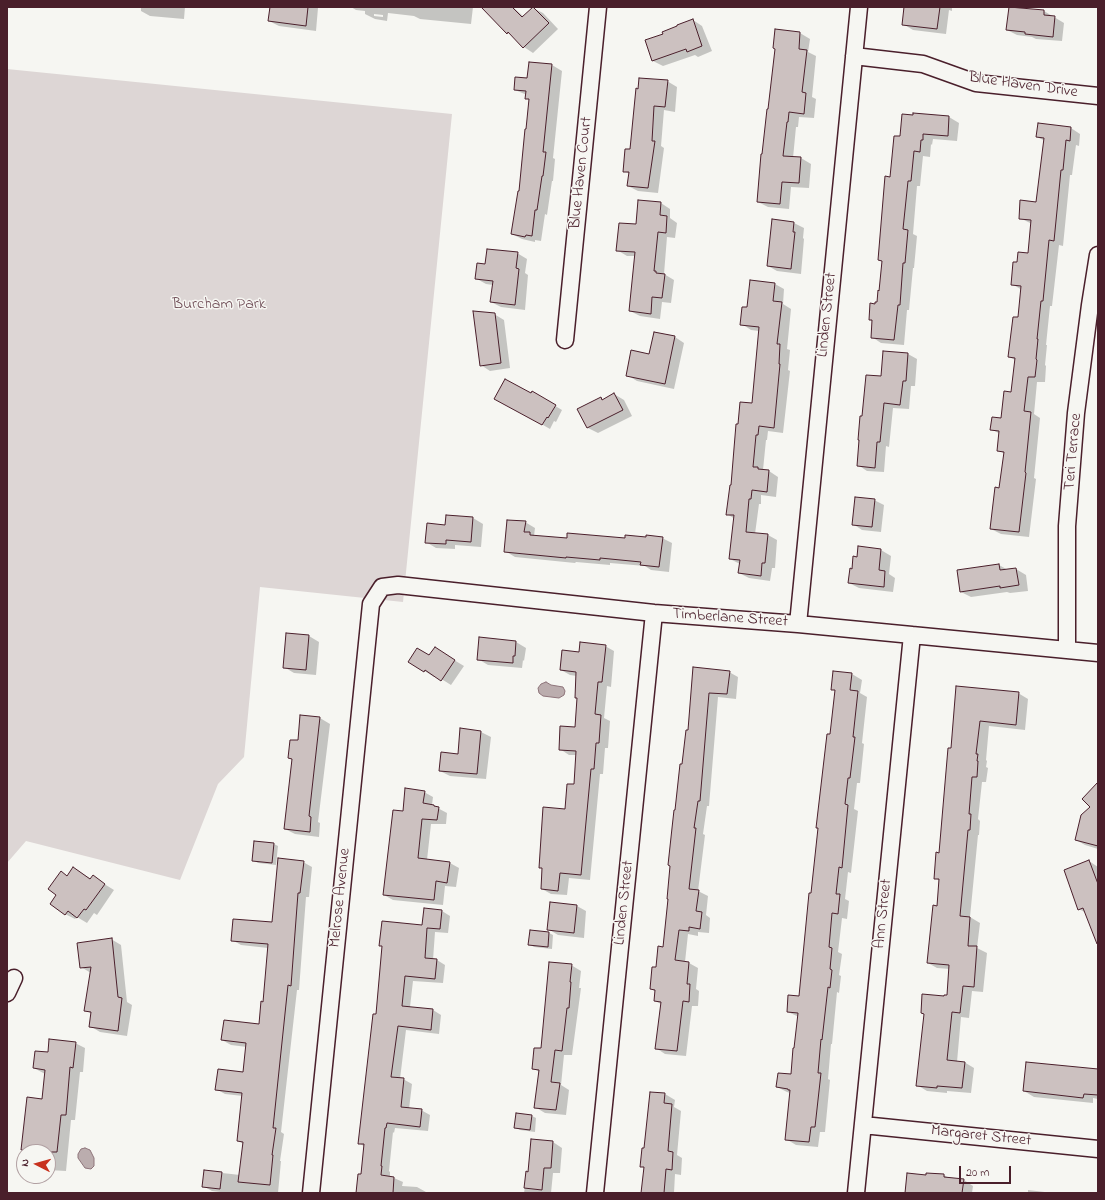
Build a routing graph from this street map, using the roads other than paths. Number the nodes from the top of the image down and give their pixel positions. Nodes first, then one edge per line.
1 (598, 7) edge
2 (859, 7) edge
3 (854, 56) junction
4 (1098, 96) edge
5 (1098, 255) edge
6 (565, 340) dead end
7 (371, 604) joint
8 (654, 613) junction
9 (798, 624) junction
10 (912, 635) junction
11 (1067, 650) junction
12 (1098, 653) edge
13 (14, 978) dead end
14 (7, 993) edge
15 (863, 1125) junction
16 (1098, 1149) edge
17 (311, 1193) edge
18 (595, 1193) edge
19 (856, 1193) edge

1 - 6 street, Blue Haven Court
2 - 3 street, Linden Street
3 - 4 street, Blue Haven Drive
3 - 9 street, Linden Street
5 - 11 street, Teri Terrace
7 - 8 street, Timberlane Street
7 - 17 street, Melrose Avenue
8 - 9 street, Timberlane Street
8 - 18 street, Linden Street
9 - 10 street, Timberlane Street
10 - 11 street, Timberlane Street
10 - 15 street, Ann Street
11 - 12 street, Timberlane Street
13 - 14 street
15 - 16 street, Margaret Street
15 - 19 street, Ann Street

